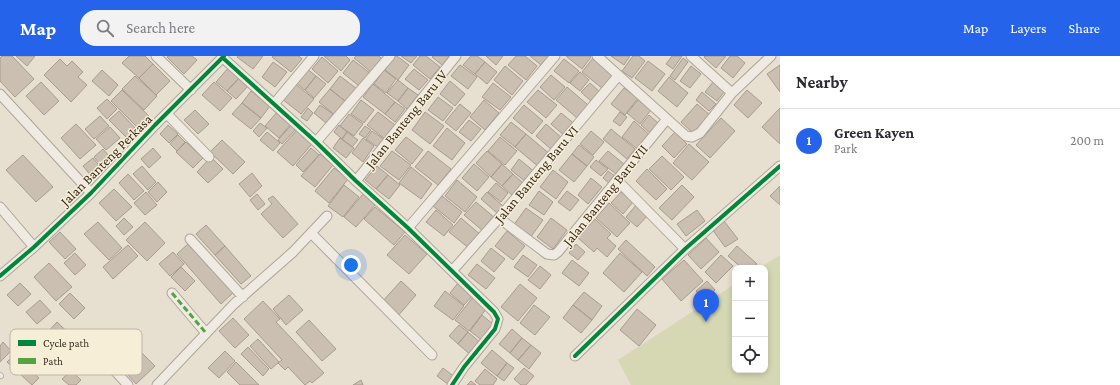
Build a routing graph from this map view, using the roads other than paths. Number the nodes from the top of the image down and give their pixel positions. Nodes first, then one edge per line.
1 (156, 56) edge
2 (314, 56) edge
3 (390, 56) edge
4 (456, 56) edge
5 (555, 56) edge
6 (597, 56) edge
7 (691, 56) edge
8 (771, 56) edge
9 (223, 57) edge
10 (618, 76) junction
11 (191, 90) junction
12 (732, 93) junction
13 (0, 94) edge
14 (274, 104) junction
15 (167, 114) junction
16 (667, 119) junction
17 (316, 142) junction
18 (209, 157) dead end
19 (780, 166) edge
20 (617, 180) junction
21 (356, 181) junction
22 (91, 193) junction
23 (0, 208) edge
24 (326, 216) dead end
25 (499, 218) junction
26 (408, 228) junction
27 (311, 233) junction
28 (190, 239) dead end
29 (34, 247) junction
30 (685, 249) junction
31 (452, 271) junction
32 (1, 272) edge
33 (172, 293) dead end
34 (243, 297) junction
35 (206, 332) junction
36 (432, 355) dead end
37 (575, 356) dead end
38 (119, 375) edge
39 (128, 385) edge
40 (157, 385) edge
41 (452, 385) edge

1 - 11 street
2 - 14 street
3 - 17 street
4 - 21 street, Jalan Banteng Baru IV
5 - 26 street
6 - 10 street
7 - 12 street
8 - 12 street
9 - 11 street, Jalan Banteng Perkasa
9 - 14 street
10 - 16 street
10 - 25 street, Jalan Banteng Baru VI
11 - 15 street, Jalan Banteng Perkasa
12 - 16 street
13 - 22 street
14 - 17 street
15 - 18 street
15 - 22 street, Jalan Banteng Perkasa
16 - 20 street, Jalan Banteng Baru VII
17 - 21 street
19 - 30 street
20 - 25 street, Jalan Banteng Baru VII
20 - 30 street
21 - 26 street
22 - 29 street, Jalan Banteng Perkasa
23 - 29 street
24 - 27 street
25 - 31 street, Jalan Banteng Baru VI
26 - 31 street
27 - 34 street
27 - 36 street
28 - 34 street
29 - 32 street, Jalan Banteng Perkasa
30 - 37 street
31 - 41 street
33 - 35 street
34 - 35 street
35 - 40 street
38 - 39 street

